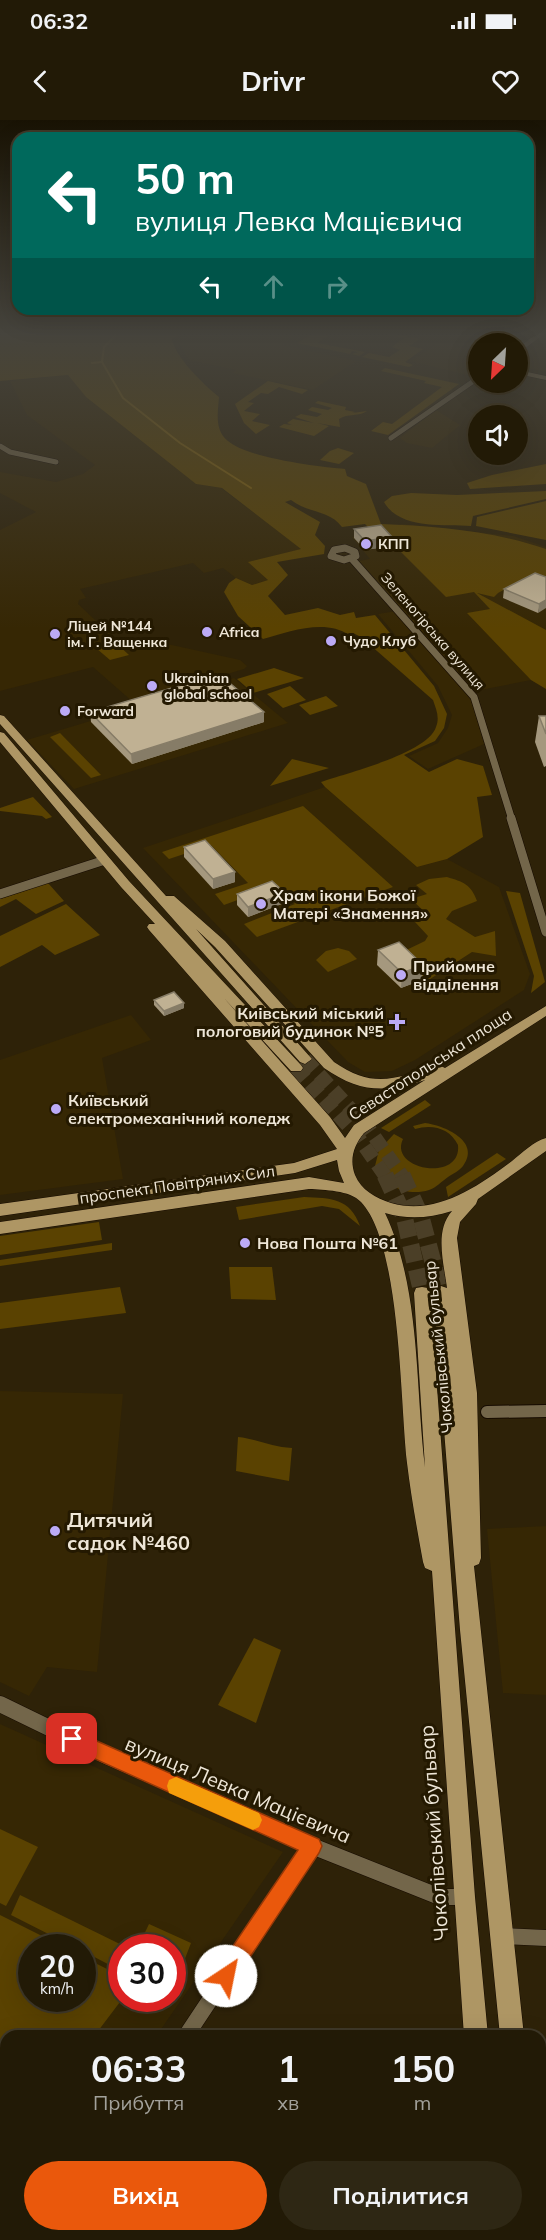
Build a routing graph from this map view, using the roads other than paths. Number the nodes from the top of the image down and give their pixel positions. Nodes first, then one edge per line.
1 (401, 431) edge
2 (391, 438) dead end
3 (0, 446) edge
4 (56, 462) dead end
5 (352, 559) dead end
6 (0, 718) edge
7 (0, 735) edge
8 (105, 860) junction
9 (142, 879) junction
10 (125, 884) junction
11 (0, 894) edge
12 (546, 932) edge
13 (546, 1010) edge
14 (468, 1060) junction
15 (546, 1143) edge
16 (345, 1151) junction
17 (490, 1183) junction
18 (362, 1196) junction
19 (0, 1210) edge
20 (0, 1228) edge
21 (441, 1292) tunnel mouth
22 (422, 1293) tunnel mouth
23 (546, 1411) edge
24 (487, 1412) dead end
25 (445, 1627) junction
26 (470, 1630) junction
27 (0, 1704) edge
28 (312, 1846) junction
29 (464, 1897) junction
30 (502, 1936) junction
31 (546, 1938) edge
32 (190, 2030) edge
33 (475, 2030) edge
34 (511, 2030) edge

1 - 2 street
3 - 4 street
5 - 12 street, Зеленогірська вулиця
6 - 9 main road
7 - 8 main road
8 - 10 main road
8 - 11 street
9 - 10 main road
9 - 14 main road
10 - 16 main road
13 - 14 main road, Севастопольська площа
14 - 16 main road, Севастопольська площа
15 - 17 main road
16 - 18 main road
16 - 19 main road, проспект Повітряних Сил
17 - 18 main road
17 - 26 main road, Чоколівський бульвар
18 - 20 main road, проспект Повітряних Сил
18 - 25 main road, Чоколівський бульвар
21 - 26 main road, Чоколівський бульвар
22 - 25 main road, Чоколівський бульвар
23 - 24 street
25 - 29 main road, Чоколівський бульвар
26 - 30 main road, Чоколівський бульвар
27 - 28 street, вулиця Левка Мацієвича
28 - 29 street, вулиця Левка Мацієвича
28 - 32 street
29 - 33 main road, Чоколівський бульвар
30 - 31 street
30 - 34 main road, Чоколівський бульвар

